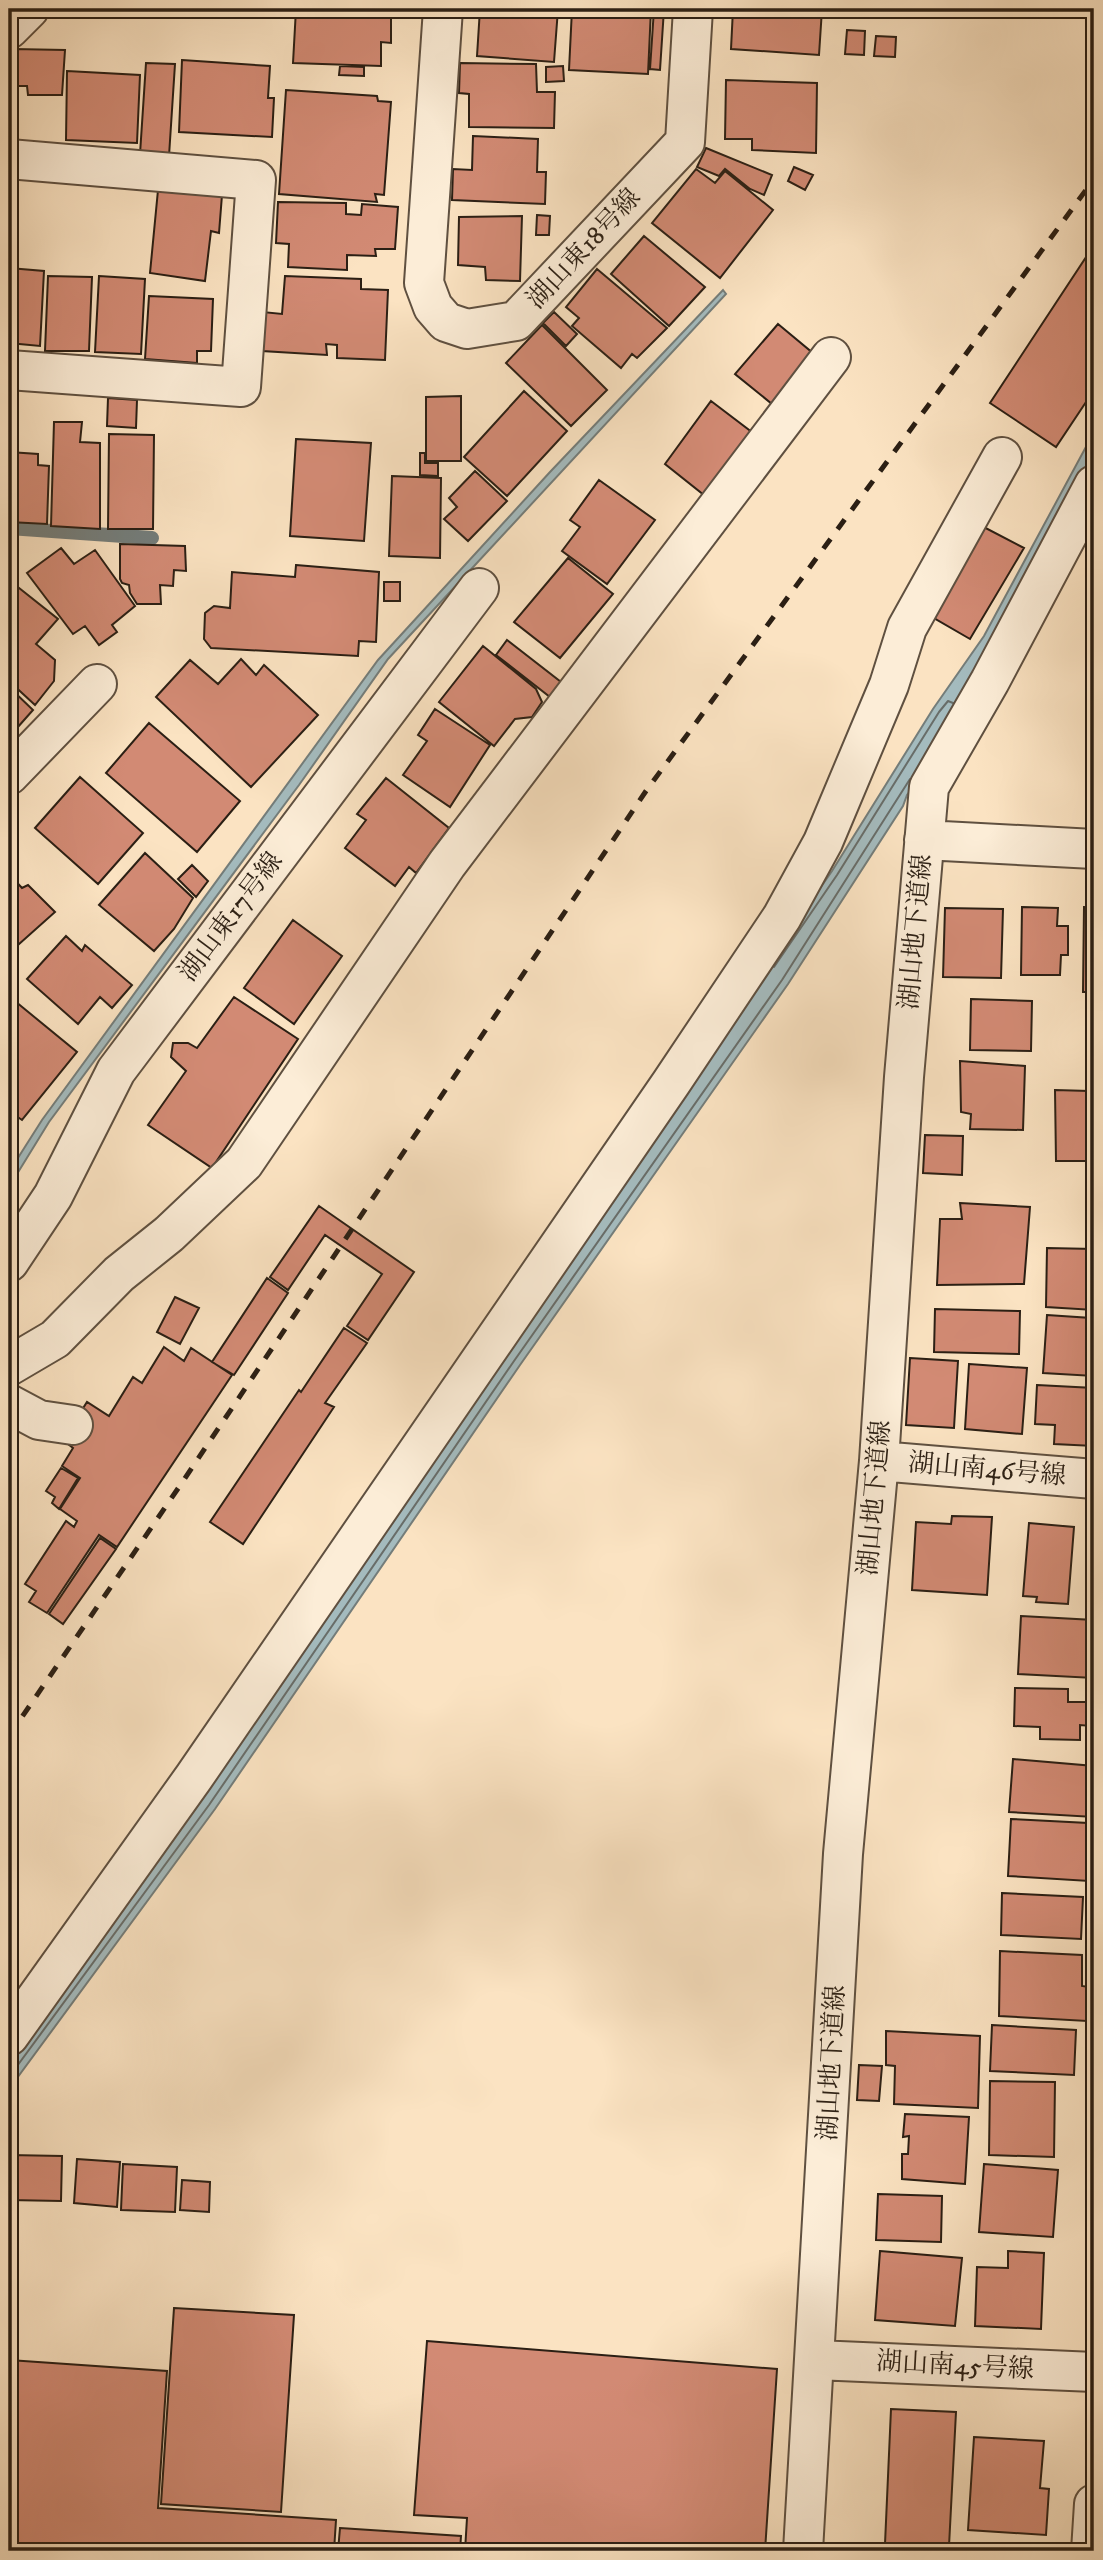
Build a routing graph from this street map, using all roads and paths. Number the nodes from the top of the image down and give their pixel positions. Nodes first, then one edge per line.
1 (29, 9) edge
2 (443, 9) edge
3 (693, 9) edge
4 (9, 29) edge
5 (9, 159) edge
6 (831, 357) dead end
7 (9, 370) edge
8 (1002, 457) dead end
9 (1094, 485) edge
10 (479, 588) dead end
11 (97, 684) dead end
12 (9, 775) edge
13 (924, 840) junction
14 (1094, 849) edge
15 (9, 1262) edge
16 (9, 1366) edge
17 (9, 1404) edge
18 (73, 1425) dead end
19 (879, 1461) junction
20 (1094, 1479) edge
21 (9, 2036) edge
22 (816, 2360) junction
23 (1094, 2372) edge
24 (1094, 2504) edge
25 (803, 2551) edge
26 (1091, 2551) edge

1 - 4 street
2 - 3 street, 湖山東18号線
5 - 7 street
6 - 16 street
8 - 21 street
9 - 13 street, 湖山地下道線
10 - 15 street, 湖山東17号線
11 - 12 street
13 - 14 street
13 - 19 street, 湖山地下道線
17 - 18 street
19 - 20 street, 湖山南46号線
19 - 22 street, 湖山地下道線
22 - 23 street, 湖山南45号線
22 - 25 street, 湖山地下道線
24 - 26 street

